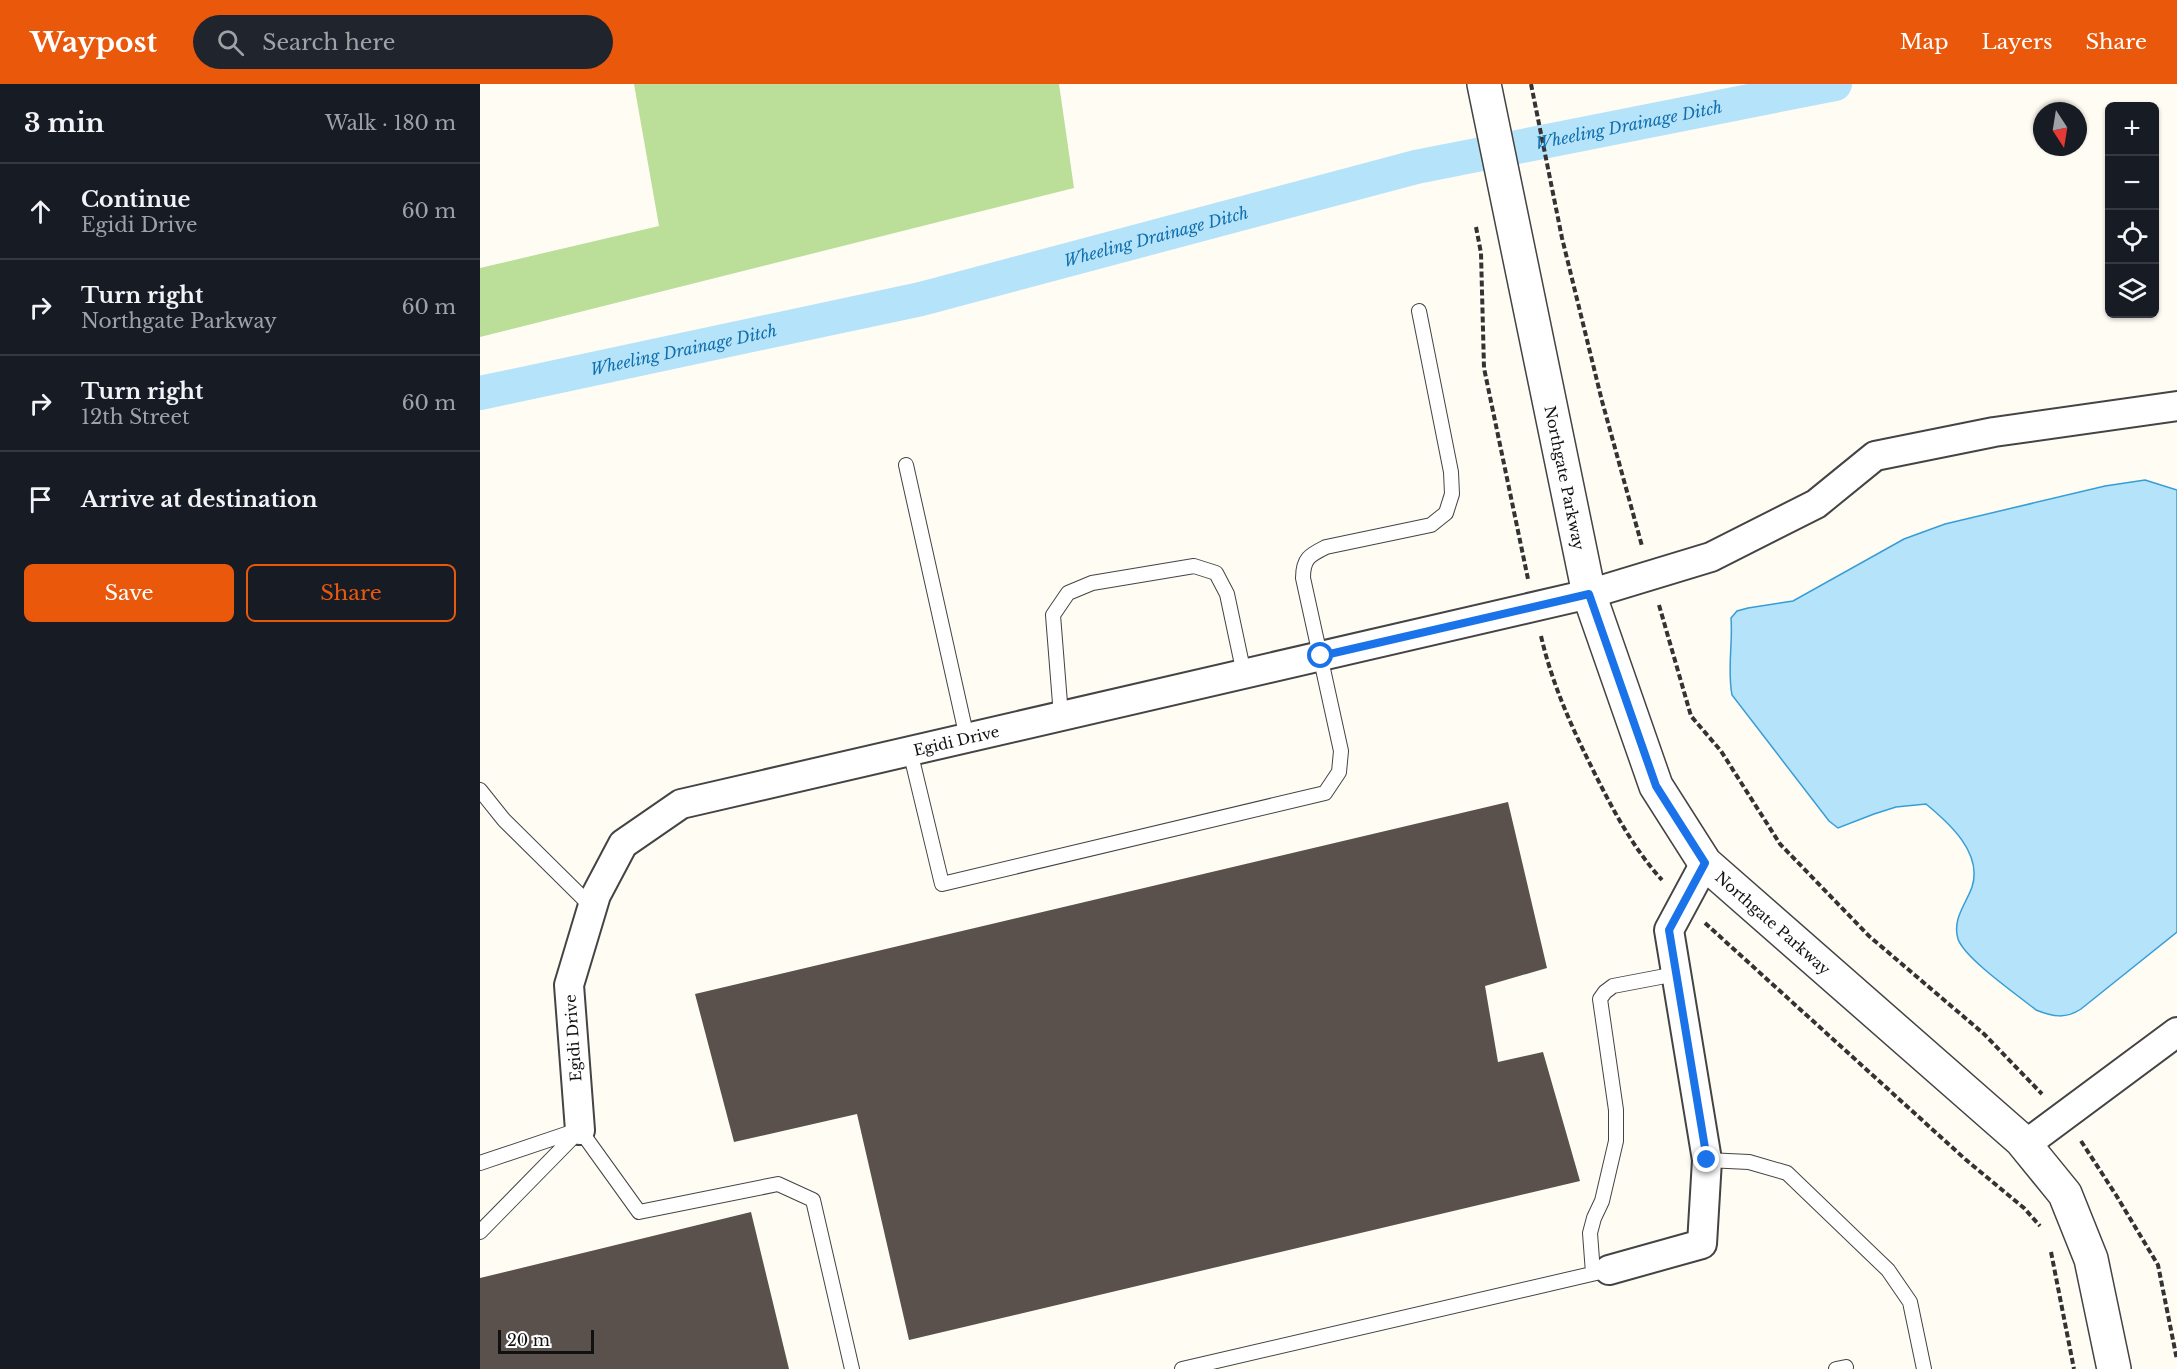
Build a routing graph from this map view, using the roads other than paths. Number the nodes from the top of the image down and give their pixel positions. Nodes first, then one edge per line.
1 (1484, 85) edge
2 (1419, 311) dead end
3 (2177, 406) edge
4 (906, 465) dead end
5 (1589, 594) junction
6 (1321, 656) junction
7 (1244, 674) junction
8 (1061, 716) junction
9 (967, 738) junction
10 (910, 751) junction
11 (480, 790) edge
12 (1705, 863) junction
13 (592, 907) junction
14 (1677, 974) junction
15 (2177, 1032) edge
16 (580, 1130) junction
17 (2025, 1145) junction
18 (1707, 1160) junction
19 (480, 1163) edge
20 (480, 1232) edge
21 (1601, 1271) junction
22 (852, 1369) edge
23 (1182, 1369) edge
24 (1924, 1369) edge
25 (2114, 1369) edge

1 - 5 street, Northgate Parkway
2 - 6 lane
3 - 5 street, Egidi Drive
4 - 9 lane
5 - 6 street, Egidi Drive
5 - 12 street, Northgate Parkway
6 - 7 street, Egidi Drive
6 - 10 lane
7 - 8 street, Egidi Drive
7 - 8 lane
8 - 9 street, Egidi Drive
9 - 10 street, Egidi Drive
10 - 13 street, Egidi Drive
11 - 13 lane
12 - 14 street
12 - 17 street, Northgate Parkway
13 - 16 street, Egidi Drive
14 - 18 street
14 - 21 lane
15 - 17 street
16 - 19 lane
16 - 20 lane
16 - 22 lane
17 - 25 street, Northgate Parkway
18 - 21 street
18 - 24 lane
21 - 23 lane

